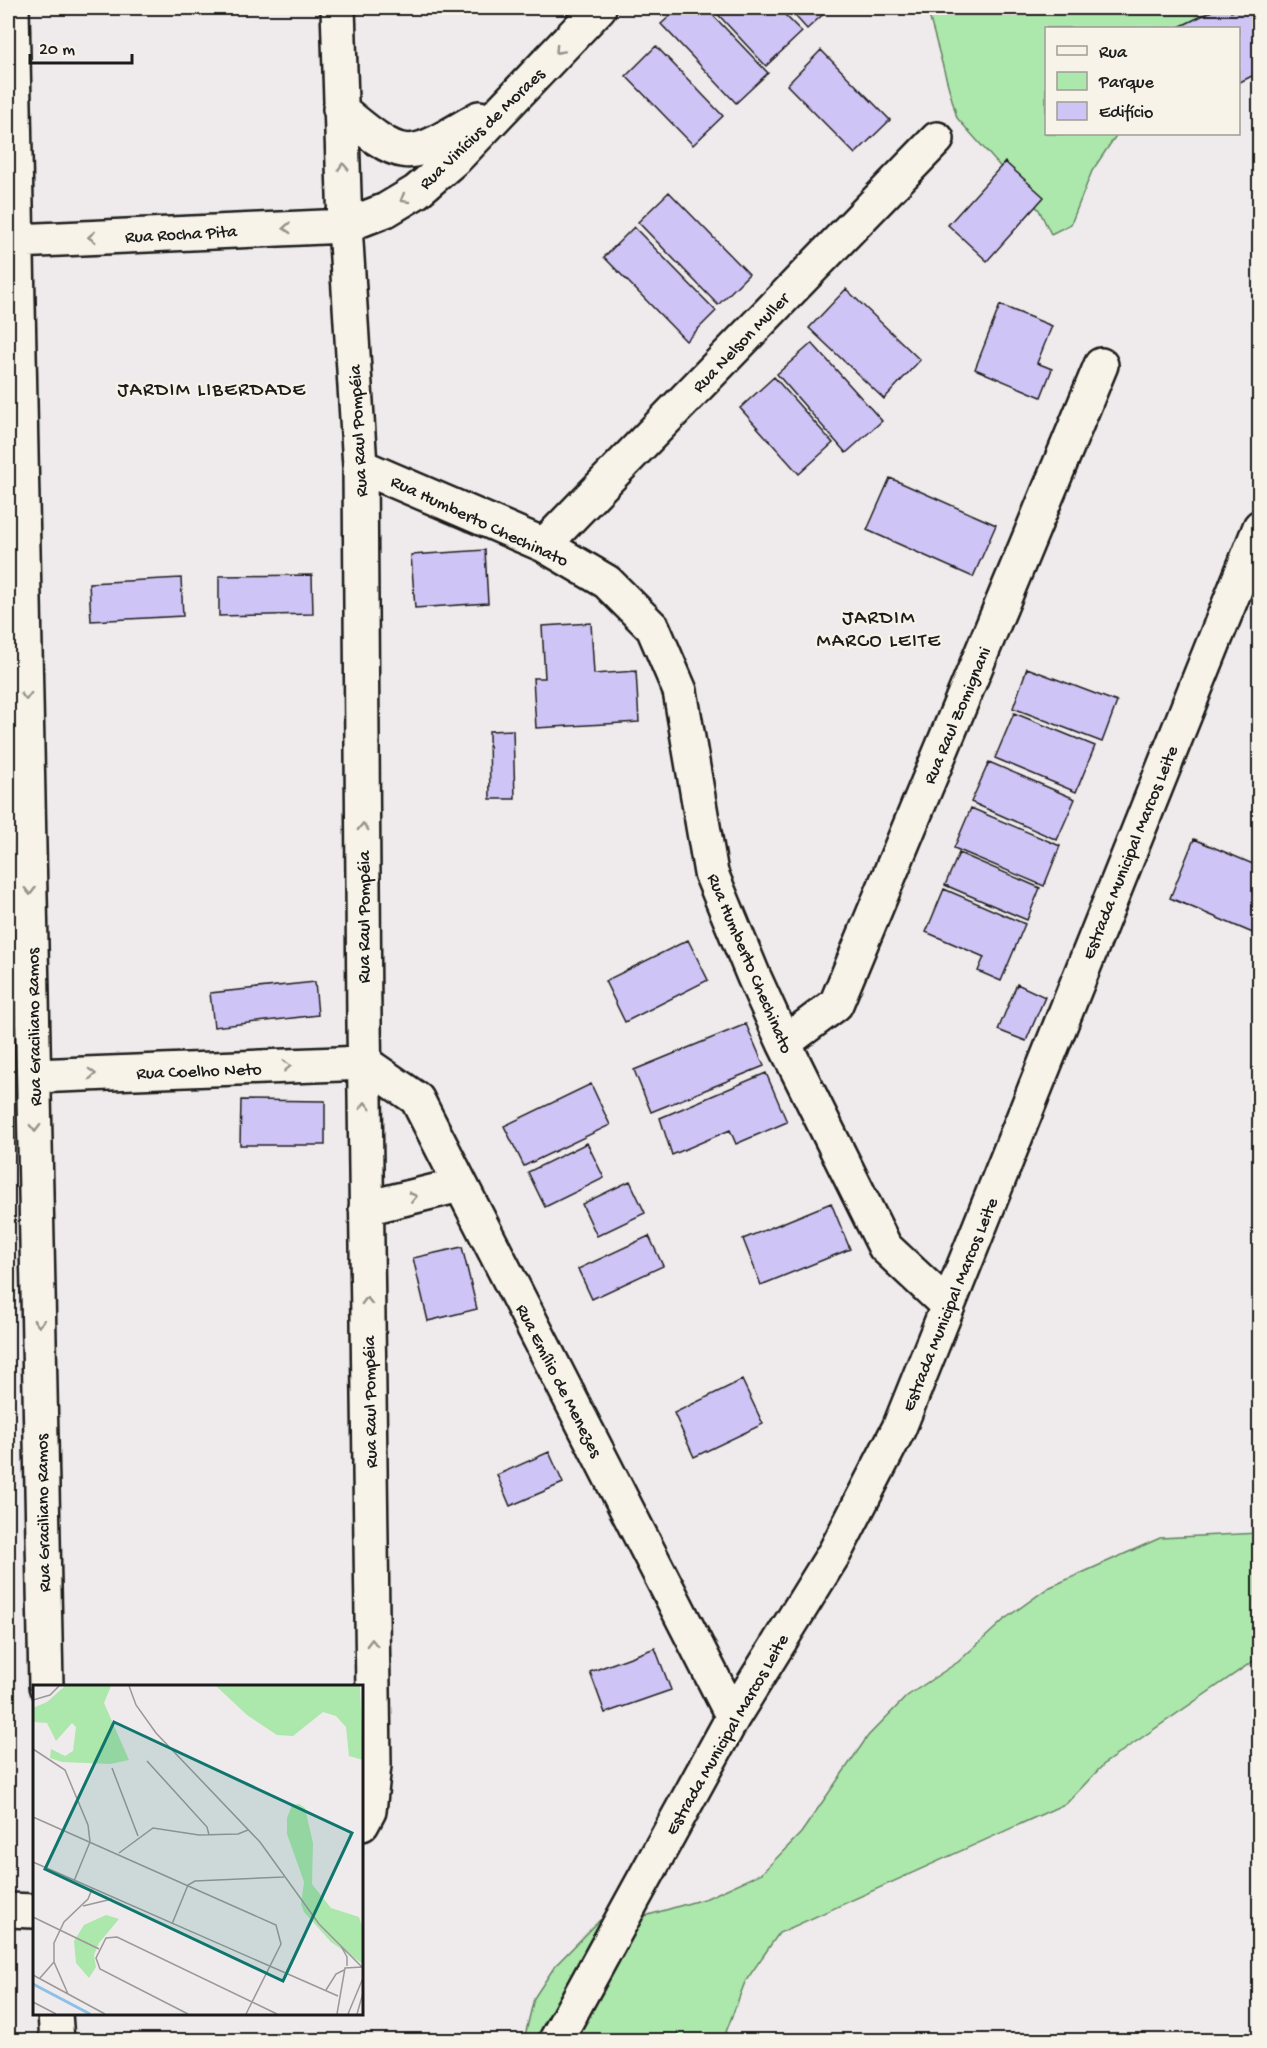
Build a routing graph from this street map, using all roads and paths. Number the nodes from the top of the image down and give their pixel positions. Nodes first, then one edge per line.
1 (12, 8) edge
2 (338, 8) edge
3 (599, 8) edge
4 (514, 97) junction
5 (340, 109) junction
6 (937, 139) dead end
7 (345, 226) junction
8 (17, 240) junction
9 (1101, 365) dead end
10 (14, 395) edge
11 (360, 466) junction
12 (1260, 527) edge
13 (544, 545) junction
14 (16, 578) edge
15 (784, 1043) junction
16 (365, 1063) junction
17 (34, 1076) junction
18 (460, 1185) junction
19 (366, 1208) junction
20 (948, 1306) junction
21 (46, 1685) edge
22 (734, 1717) junction
23 (363, 1822) edge
24 (8, 1910) edge
25 (33, 1911) edge
26 (55, 2015) edge
27 (57, 2040) edge
28 (555, 2040) edge

1 - 8 street, Rua Graciliano Ramos
2 - 5 street, Rua Raul Pompéia
3 -> 4 street, Rua Vinícius de Moraes
4 - 5 street
4 -> 7 street, Rua Vinícius de Moraes
7 -> 5 street, Rua Raul Pompéia
6 - 13 street, Rua Nelson Muller
7 -> 8 street, Rua Rocha Pita
7 - 11 street, Rua Raul Pompéia
8 - 10 street, Rua Graciliano Ramos
9 - 15 street, Rua Raul Zomignani
10 - 14 street, Rua Graciliano Ramos
11 - 13 street, Rua Humberto Chechinato
16 -> 11 street, Rua Raul Pompéia
12 - 20 street, Estrada Municipal Marcos Leite
13 - 15 street, Rua Humberto Chechinato
14 -> 17 street, Rua Graciliano Ramos
15 - 20 street, Rua Humberto Chechinato
17 -> 16 street, Rua Coelho Neto
16 - 18 street, Rua Emílio de Menezes
19 -> 16 street, Rua Raul Pompéia
17 -> 21 street, Rua Graciliano Ramos
19 -> 18 street
18 - 22 street, Rua Emílio de Menezes
23 -> 19 street, Rua Raul Pompéia
20 - 22 street, Estrada Municipal Marcos Leite
22 - 28 street, Estrada Municipal Marcos Leite
24 - 25 street
26 - 27 street

